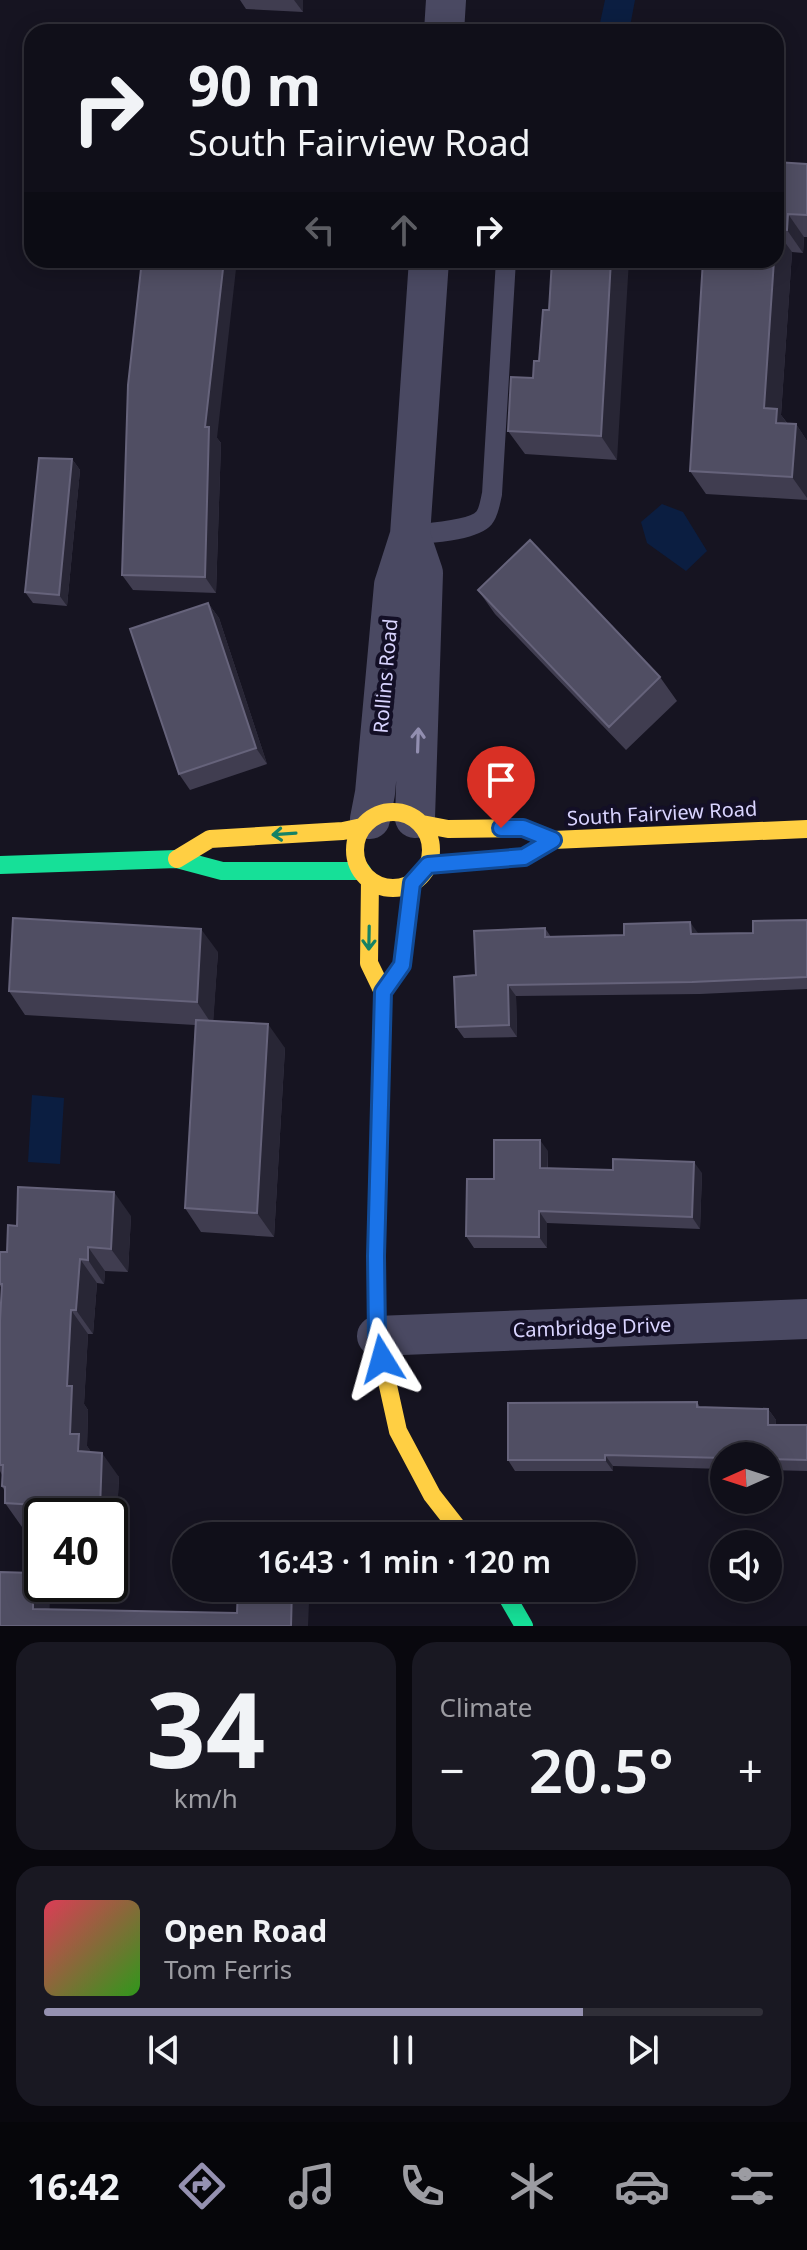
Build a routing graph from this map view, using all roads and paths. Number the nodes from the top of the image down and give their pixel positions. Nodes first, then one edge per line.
1 (446, 0) edge
2 (444, 24) edge
3 (428, 268) edge
4 (506, 268) edge
5 (410, 535) junction
6 (418, 821) junction
7 (366, 823) junction
8 (807, 829) edge
9 (553, 840) junction
10 (177, 859) junction
11 (0, 865) edge
12 (428, 865) junction
13 (366, 876) junction
14 (412, 883) junction
15 (383, 992) junction
16 (807, 1319) edge
17 (377, 1336) junction
18 (453, 1522) edge
19 (510, 1602) edge
20 (524, 1626) edge

1 - 2 street
3 - 5 street, Rollins Road
4 - 5 lane
6 -> 5 street, Rollins Road
5 - 7 street, Rollins Road
6 - 7 street
6 - 9 street
6 - 12 street
7 -> 10 street
7 - 13 street
8 - 9 street, South Fairview Road
9 - 12 street, South Fairview Road
10 - 11 street
10 - 13 street
12 - 14 street
13 - 14 street
13 -> 15 street
14 - 15 street
15 - 17 street
16 - 17 street, Cambridge Drive
17 - 18 street
19 - 20 street

